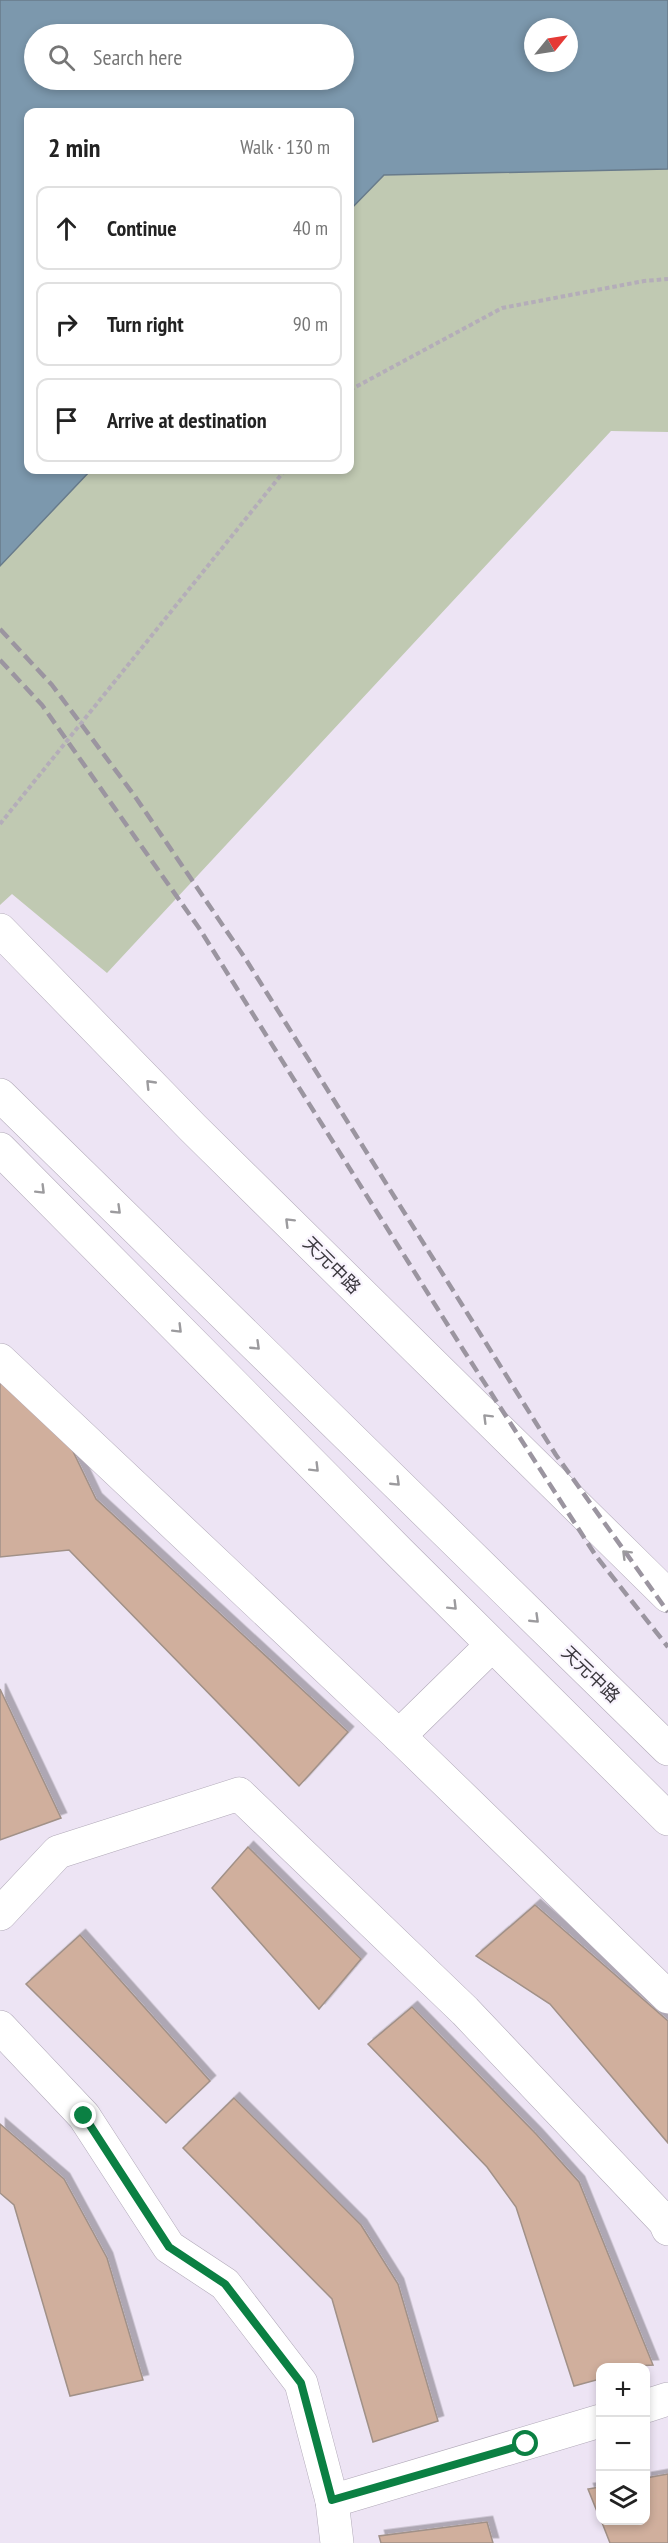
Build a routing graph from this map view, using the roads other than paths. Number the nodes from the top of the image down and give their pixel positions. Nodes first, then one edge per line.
1 (0, 930) edge
2 (0, 1095) edge
3 (0, 1149) edge
4 (0, 1360) edge
5 (668, 1596) edge
6 (492, 1645) junction
7 (399, 1736) junction
8 (668, 1749) edge
9 (668, 1819) edge
10 (0, 1914) edge
11 (668, 1997) edge
12 (0, 2027) edge
13 (668, 2229) edge
14 (668, 2399) edge
15 (650, 2404) edge
16 (596, 2422) edge
17 (332, 2500) junction
18 (337, 2543) edge

5 -> 1 main road, 天元中路
2 -> 8 main road, 天元中路
3 -> 6 main road
4 - 7 main road
6 - 7 main road
6 - 9 main road
7 - 11 main road
10 - 13 main road
12 - 17 main road
14 - 15 main road
16 - 17 main road
17 - 18 main road

